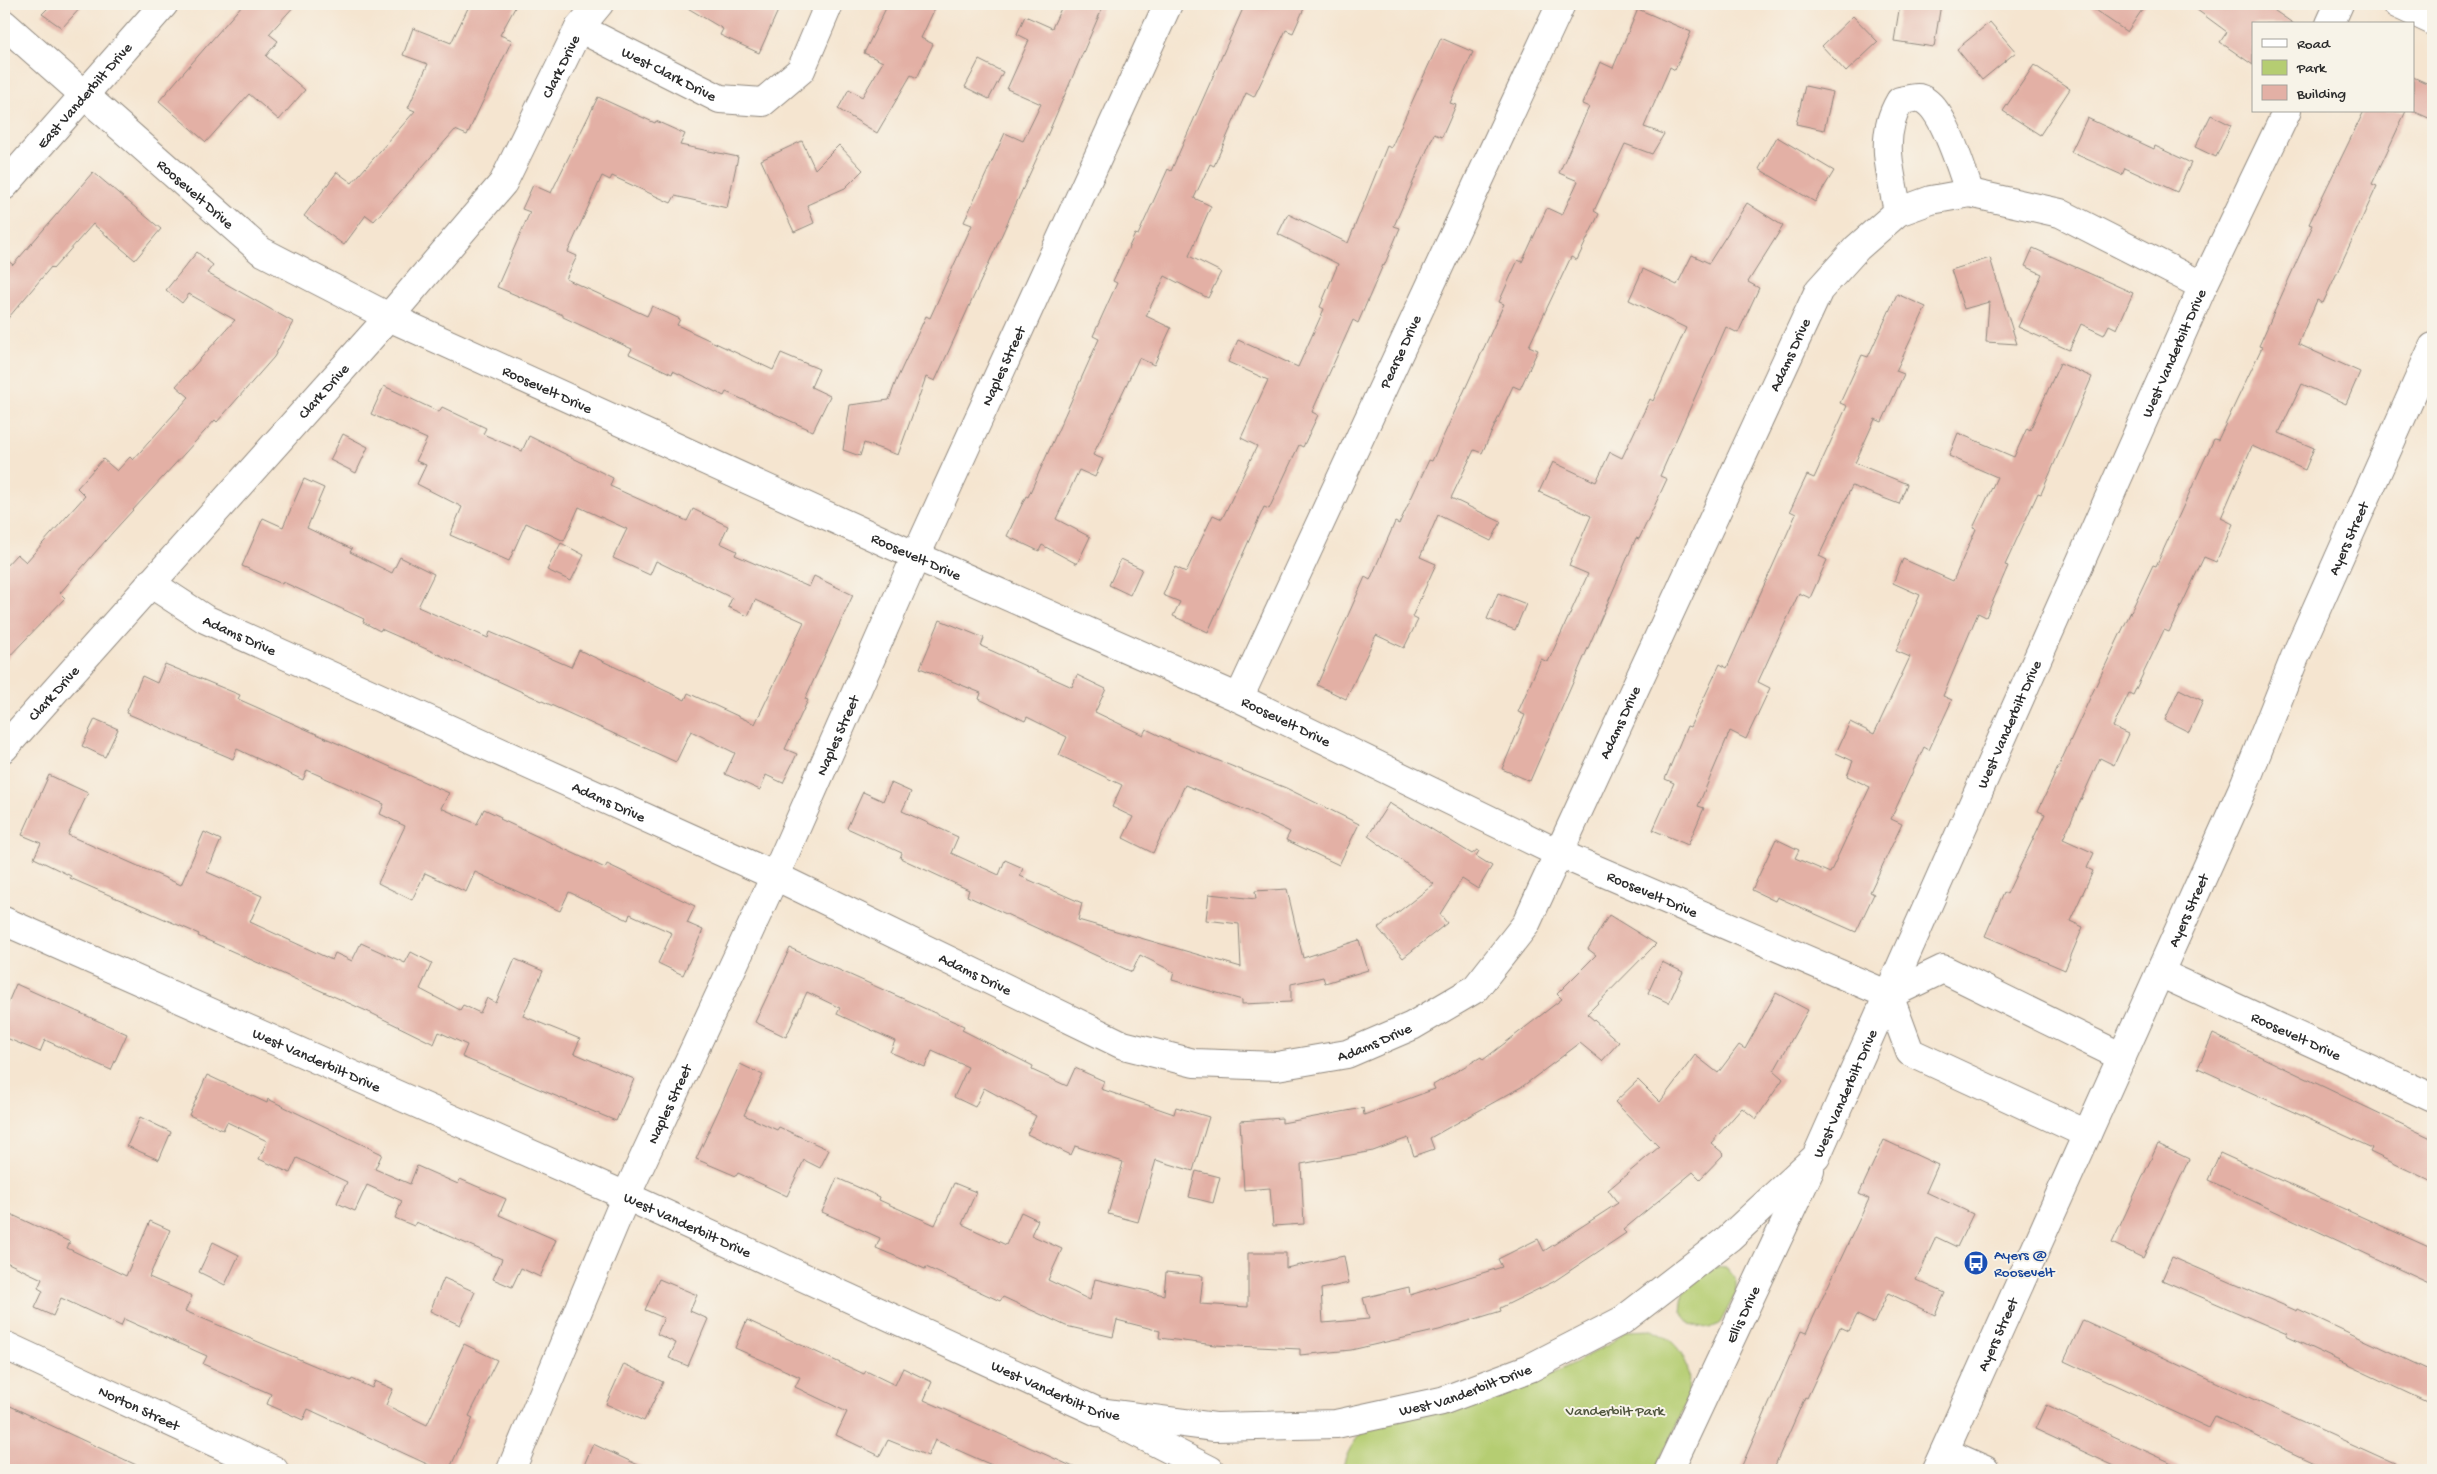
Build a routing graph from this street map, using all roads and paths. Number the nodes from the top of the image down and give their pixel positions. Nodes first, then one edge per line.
1 (164, 4) edge
2 (599, 4) edge
3 (829, 4) edge
4 (1168, 4) edge
5 (1561, 4) edge
6 (2339, 4) edge
7 (2397, 4) edge
8 (2433, 21) edge
9 (2331, 22) edge
10 (4, 24) edge
11 (579, 28) junction
12 (84, 95) junction
13 (2287, 112) edge
14 (4, 186) edge
15 (1970, 193) junction
16 (1898, 212) junction
17 (2203, 286) junction
18 (390, 317) junction
19 (2433, 347) edge
20 (916, 556) junction
21 (150, 582) junction
22 (1239, 698) junction
23 (4, 748) edge
24 (1558, 853) junction
25 (774, 876) junction
26 (4, 921) edge
27 (2160, 973) junction
28 (1889, 995) junction
29 (2122, 1057) junction
30 (2433, 1098) edge
31 (2088, 1134) junction
32 (1816, 1157) junction
33 (626, 1196) junction
34 (4, 1345) edge
35 (1098, 1412) junction
36 (1941, 1461) edge
37 (274, 1470) edge
38 (510, 1470) edge
39 (1210, 1470) edge
40 (1670, 1470) edge
41 (1985, 1470) edge

1 - 12 street, East Vanderbilt Drive
2 - 11 street, Clark Drive
3 - 11 street, West Clark Drive
4 - 20 street, Naples Street
5 - 22 street, Pearse Drive
6 - 9 street
7 - 8 street
10 - 12 street, Roosevelt Drive
11 - 18 street, Clark Drive
12 - 14 street, East Vanderbilt Drive
12 - 18 street, Roosevelt Drive
13 - 17 street, West Vanderbilt Drive
15 - 16 street, Adams Drive
15 - 16 street
15 - 17 street, Adams Drive
16 - 24 street, Adams Drive
17 - 28 street, West Vanderbilt Drive
18 - 20 street, Roosevelt Drive
18 - 21 street, Clark Drive
19 - 27 street, Ayers Street
20 - 22 street, Roosevelt Drive
20 - 25 street, Naples Street
21 - 23 street, Clark Drive
21 - 25 street, Adams Drive
22 - 24 street, Roosevelt Drive
24 - 25 street, Adams Drive
24 - 28 street, Roosevelt Drive
25 - 33 street, Naples Street
26 - 33 street, West Vanderbilt Drive
27 - 29 street, Ayers Street
27 - 30 street, Roosevelt Drive
28 - 29 street
28 - 31 street
28 - 32 street, West Vanderbilt Drive
29 - 31 street, Ayers Street
31 - 36 street, Ayers Street
32 - 35 street, West Vanderbilt Drive
32 - 40 street, Ellis Drive
33 - 35 street, West Vanderbilt Drive
33 - 38 street, Naples Street
34 - 37 street, Norton Street
35 - 39 street
36 - 41 street

